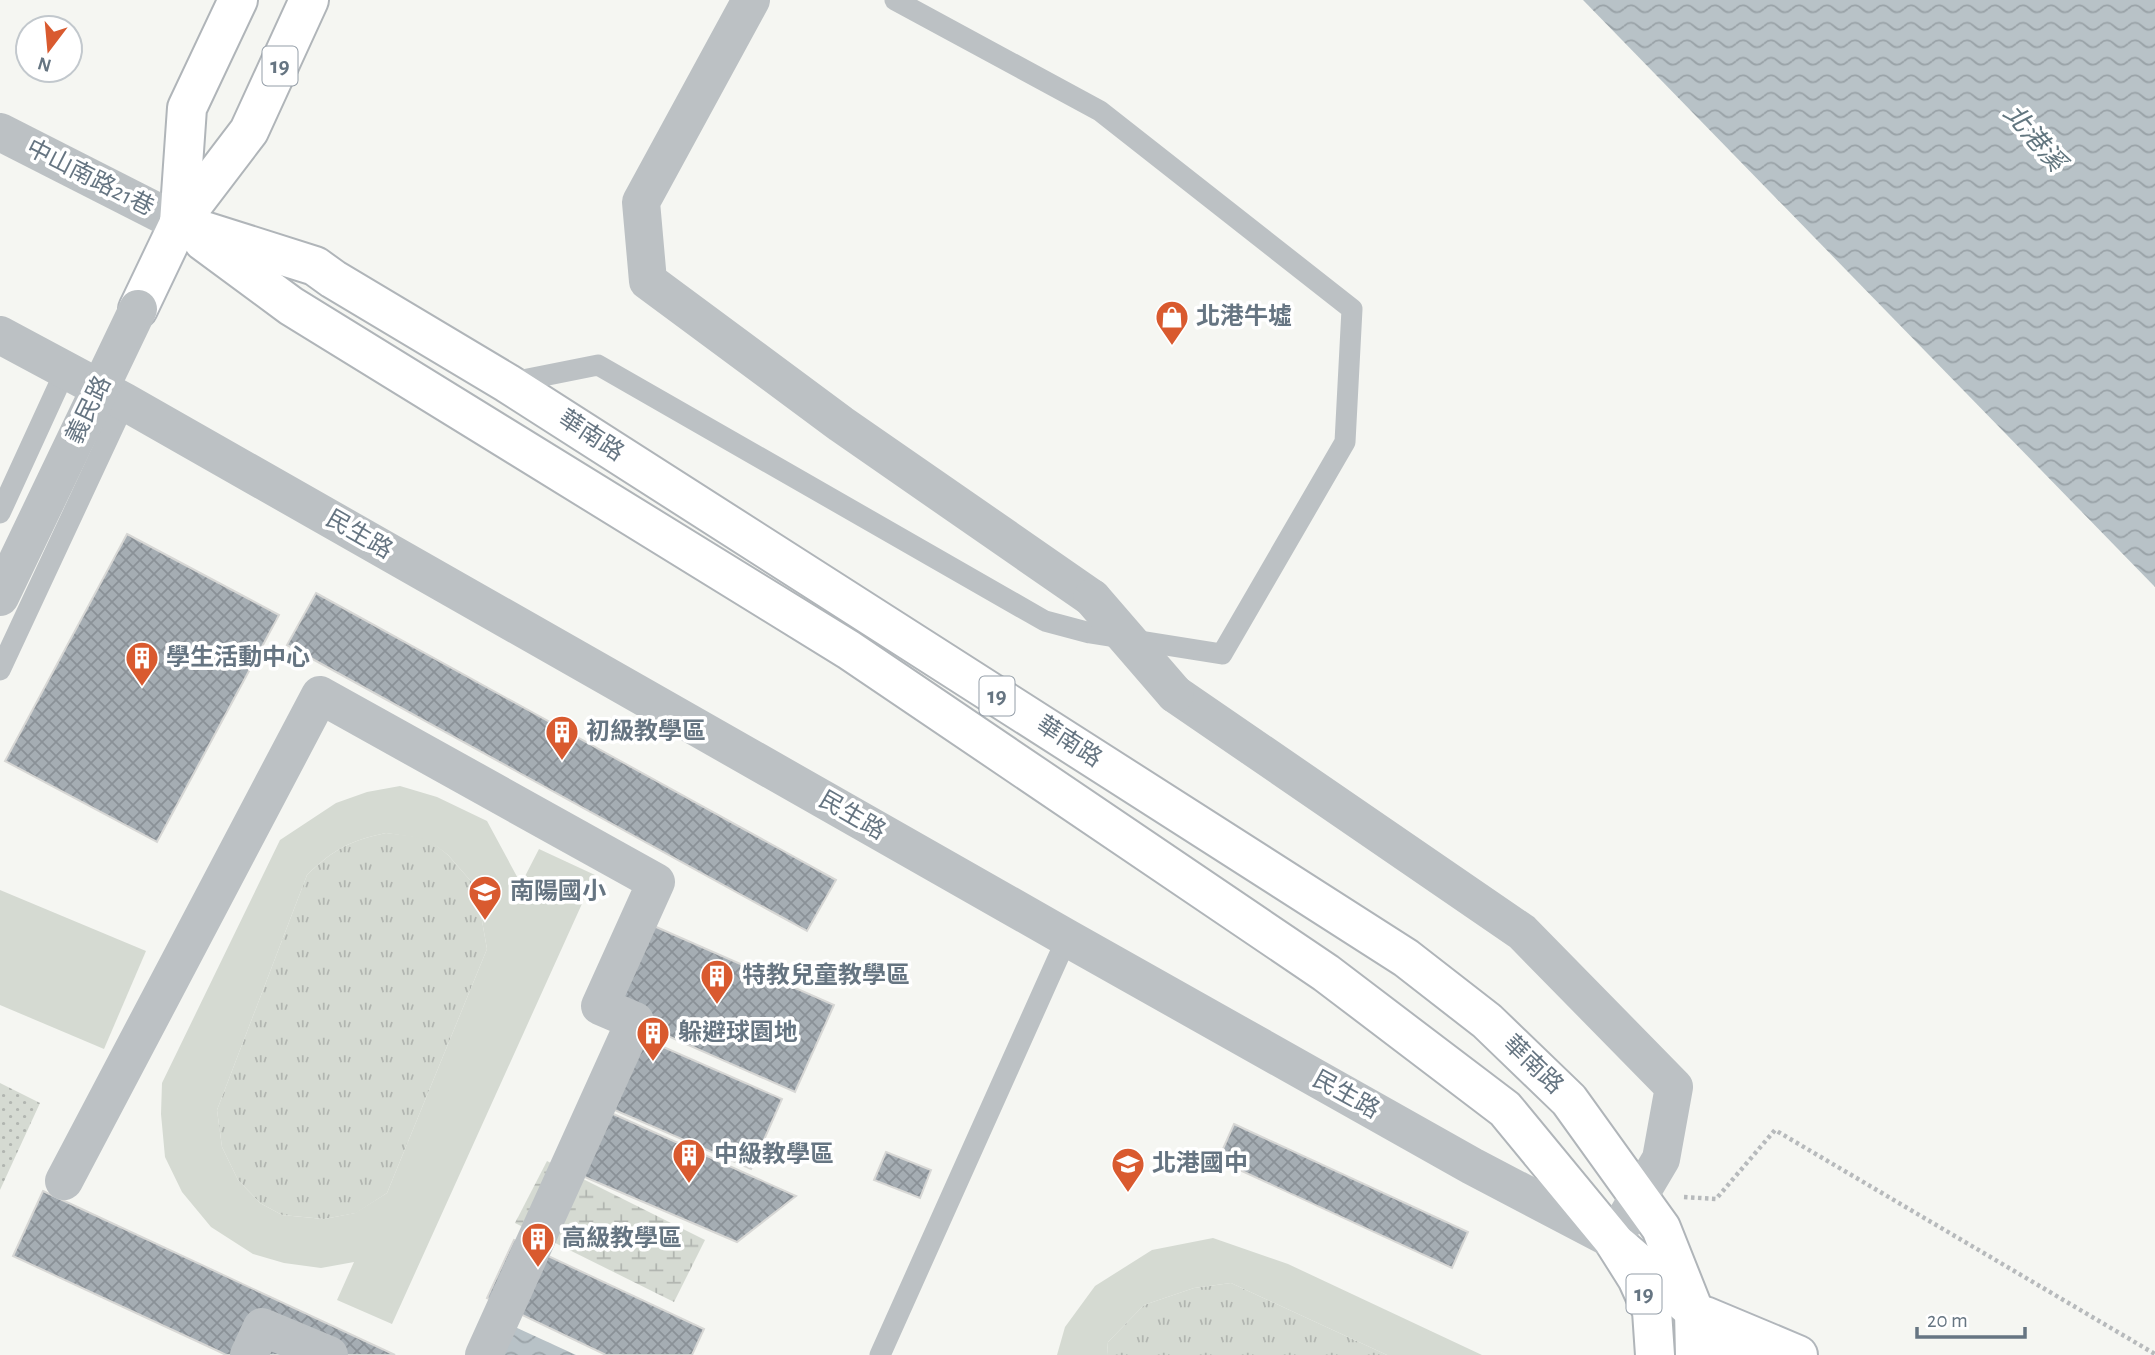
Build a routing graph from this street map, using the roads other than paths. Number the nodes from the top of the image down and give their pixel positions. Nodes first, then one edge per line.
1 (238, 0) edge
2 (309, 0) edge
3 (751, 0) edge
4 (895, 0) edge
5 (0, 132) edge
6 (179, 223) junction
7 (138, 309) joint
8 (0, 335) edge
9 (66, 369) junction
10 (507, 383) junction
11 (125, 402) junction
12 (0, 513) edge
13 (0, 597) edge
14 (0, 670) edge
15 (1067, 939) junction
16 (64, 1181) dead end
17 (1638, 1197) junction
18 (1612, 1240) junction
19 (1693, 1311) junction
20 (249, 1355) edge
21 (329, 1355) edge
22 (484, 1355) edge
23 (880, 1355) edge
24 (1655, 1355) edge
25 (1695, 1355) edge
26 (1735, 1355) edge
27 (1798, 1355) edge

1 - 6 main road
2 - 6 main road, 19
3 - 17 street, bridge
4 - 10 lane
5 - 6 street, 中山南路21巷
6 - 7 main road, 義民路
6 - 10 main road, 華南路 / 19
6 - 18 main road, 華南路 / 19
7 - 13 street, 義民路, bridge
8 - 9 street, 民生路
9 - 11 street, 民生路
9 - 12 lane, 義民路
10 - 17 main road, 華南路 / 19
11 - 14 lane, 義民路
11 - 15 street, 民生路
15 - 18 street, 民生路
15 - 23 lane
16 - 22 street
17 - 18 street
17 - 19 main road, 華南路 / 19
18 - 19 main road, 民生路
18 - 24 main road, 華南路 / 19
19 - 25 main road, 華南路 / 19
19 - 26 main road, 民生路
19 - 27 main road, 民生路
20 - 21 street

